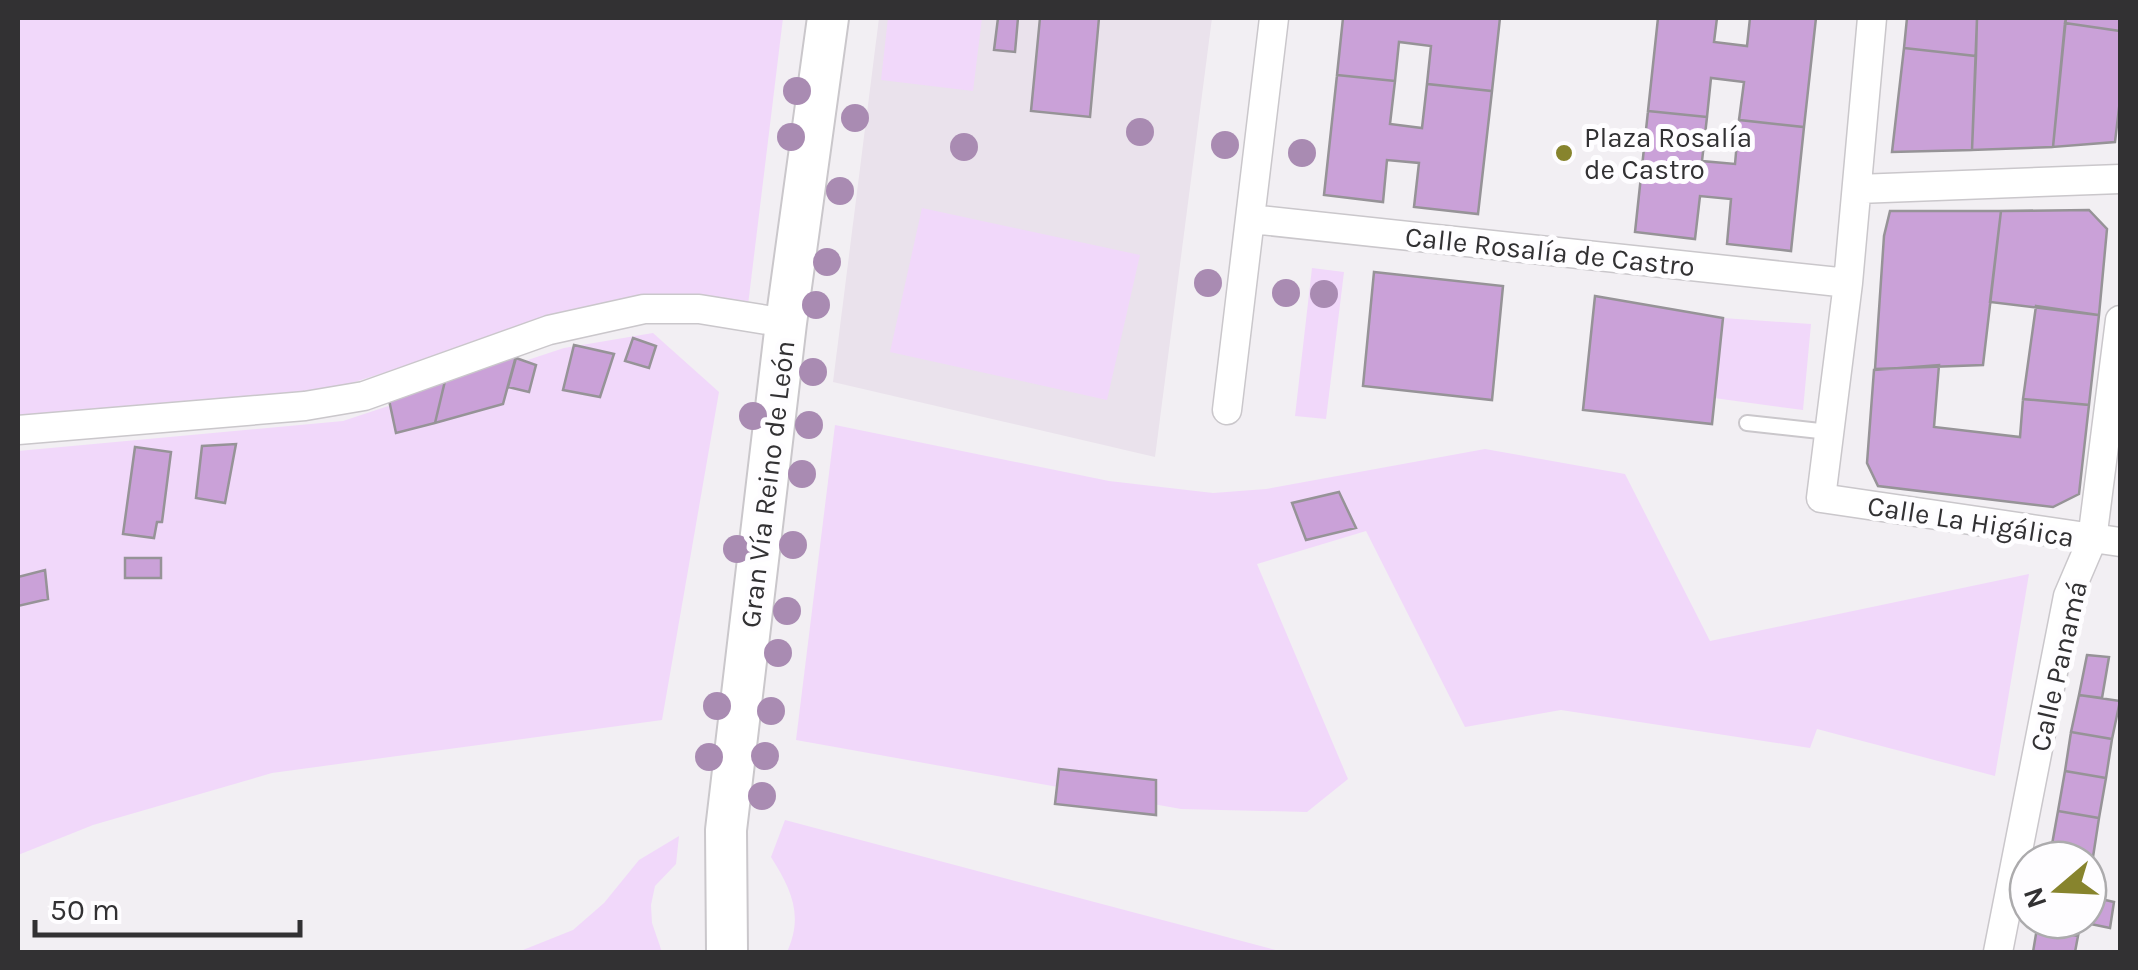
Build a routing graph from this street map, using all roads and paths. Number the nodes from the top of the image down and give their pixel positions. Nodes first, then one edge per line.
1 (828, 18) edge
2 (1274, 18) edge
3 (1872, 18) edge
4 (2120, 179) edge
5 (1858, 189) junction
6 (1251, 219) junction
7 (1848, 283) junction
8 (2120, 320) edge
9 (786, 323) junction
10 (1227, 410) dead end
11 (1747, 423) dead end
12 (18, 430) edge
13 (1829, 432) junction
14 (2092, 540) junction
15 (2120, 542) edge
16 (727, 952) edge
17 (1998, 952) edge

1 - 9 street, Gran Vía Reino de León
2 - 6 street
3 - 5 street
4 - 5 street
5 - 7 street
6 - 7 street, Calle Rosalía de Castro
6 - 10 street
7 - 13 street
8 - 14 street, Calle Panamá
9 - 12 street
9 - 16 street, Gran Vía Reino de León
11 - 13 lane
13 - 14 street, Calle La Higálica
14 - 15 street, Calle La Higálica
14 - 17 street, Calle Panamá

